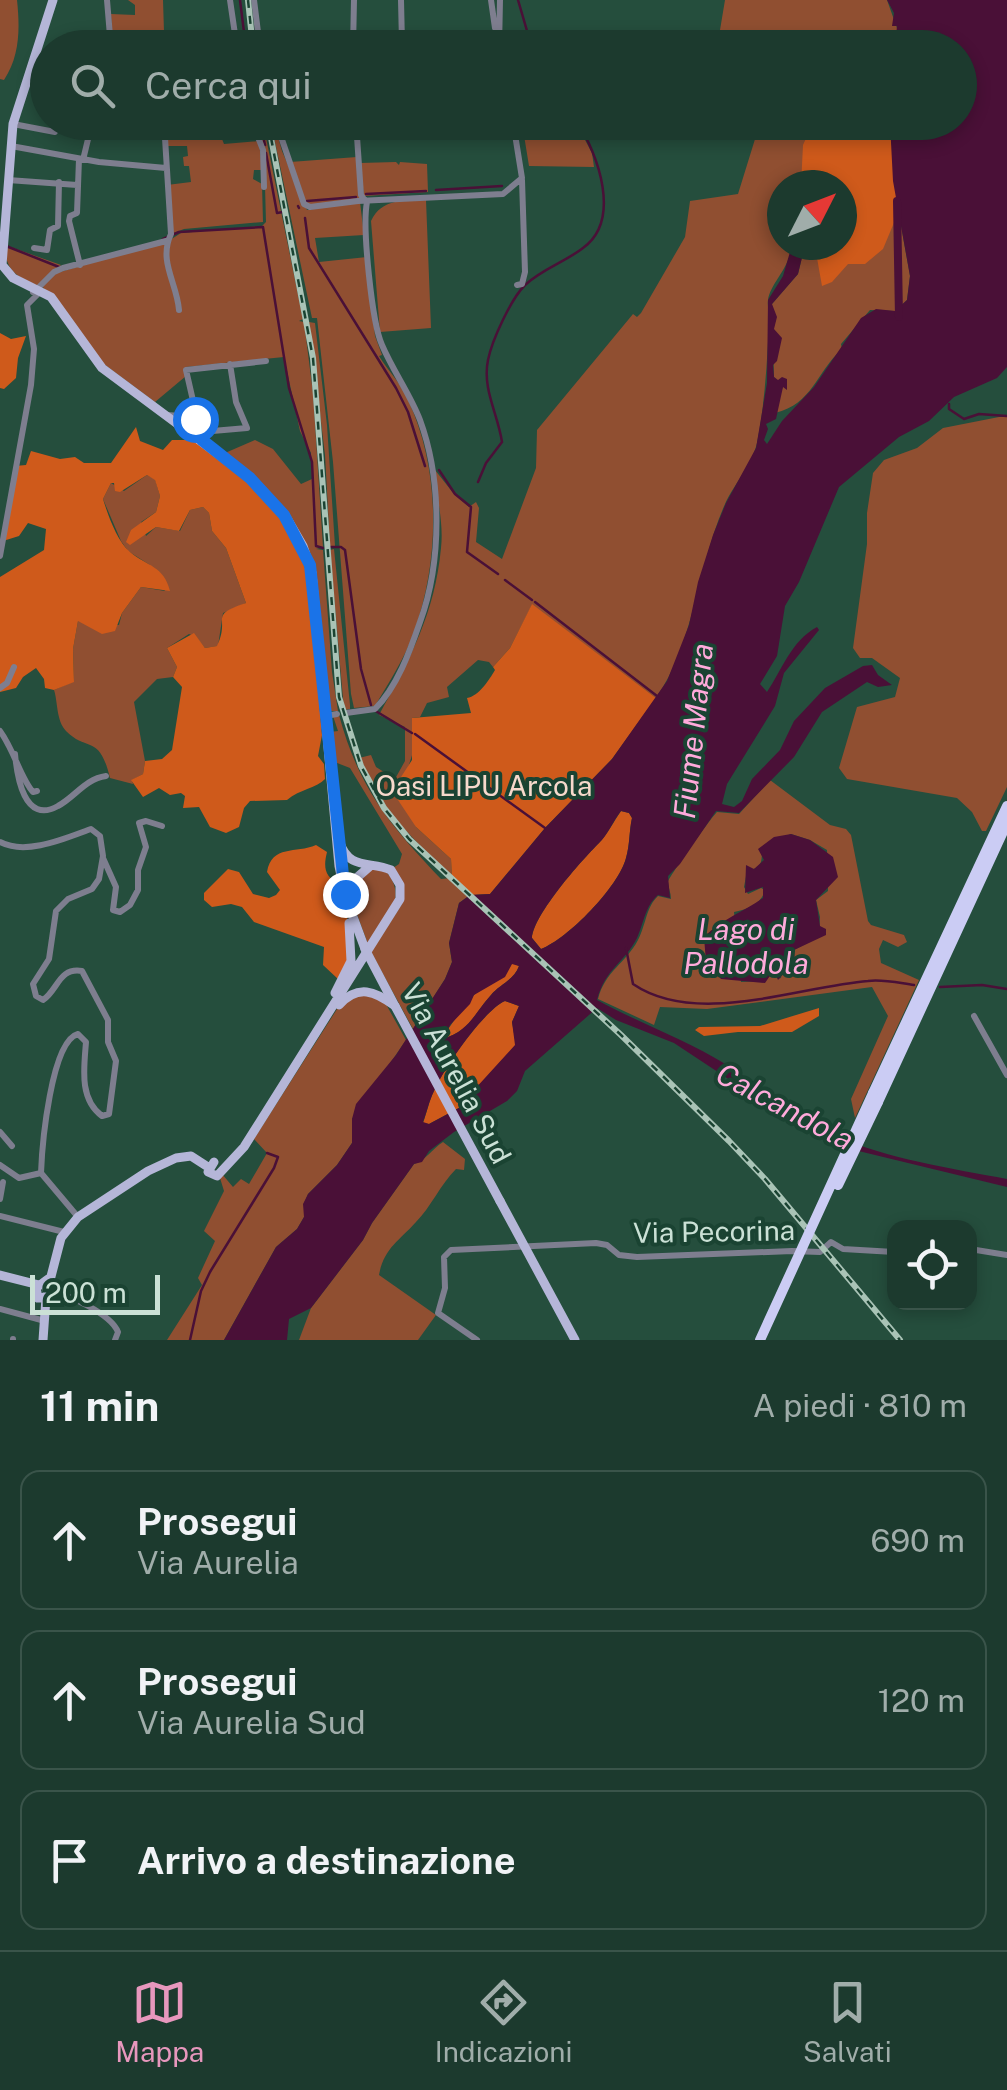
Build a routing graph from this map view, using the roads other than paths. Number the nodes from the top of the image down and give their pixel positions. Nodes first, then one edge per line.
1 (53, 0) edge
2 (108, 0) edge
3 (230, 0) edge
4 (254, 0) edge
5 (354, 0) edge
6 (401, 0) edge
7 (491, 0) edge
8 (500, 0) edge
9 (43, 30) edge
10 (110, 30) edge
11 (234, 30) edge
12 (258, 30) edge
13 (353, 30) edge
14 (402, 30) edge
15 (496, 30) edge
16 (497, 30) edge
17 (30, 72) edge
18 (29, 75) joint
19 (13, 124) junction
20 (30, 127) edge
21 (89, 140) edge
22 (166, 140) edge
23 (259, 140) edge
24 (282, 140) edge
25 (357, 140) edge
26 (517, 140) edge
27 (6, 150) edge
28 (81, 160) junction
29 (166, 168) junction
30 (522, 178) junction
31 (8, 180) junction
32 (59, 182) junction
33 (77, 185) junction
34 (264, 187) dead end
35 (367, 202) junction
36 (166, 241) junction
37 (2, 244) edge
38 (34, 248) dead end
39 (79, 263) junction
40 (17, 280) junction
41 (517, 285) dead end
42 (38, 288) junction
43 (179, 310) dead end
44 (266, 360) dead end
45 (230, 364) junction
46 (167, 414) junction
47 (196, 414) junction
48 (185, 427) junction
49 (202, 436) junction
50 (0, 556) edge
51 (14, 667) dead end
52 (0, 688) edge
53 (326, 716) junction
54 (0, 731) edge
55 (16, 754) junction
56 (106, 776) dead end
57 (37, 790) dead end
58 (1007, 806) edge
59 (335, 819) junction
60 (1007, 823) edge
61 (162, 826) dead end
62 (0, 842) edge
63 (103, 856) junction
64 (340, 866) junction
65 (370, 866) junction
66 (357, 930) junction
67 (396, 1006) junction
68 (974, 1016) dead end
69 (322, 1028) junction
70 (292, 1070) junction
71 (1007, 1075) edge
72 (875, 1097) junction
73 (0, 1132) edge
74 (12, 1146) dead end
75 (0, 1165) edge
76 (42, 1174) junction
77 (3, 1182) dead end
78 (0, 1200) edge
79 (0, 1216) edge
80 (78, 1217) junction
81 (64, 1232) junction
82 (977, 1250) edge
83 (887, 1252) edge
84 (1007, 1255) edge
85 (0, 1275) edge
86 (44, 1289) junction
87 (0, 1310) edge
88 (45, 1316) junction
89 (43, 1340) edge
90 (115, 1340) edge
91 (477, 1340) edge
92 (574, 1340) edge
93 (764, 1340) edge

1 - 9 main road
2 - 10 street
3 - 11 street
4 - 12 street
5 - 13 street
6 - 14 street
7 - 15 street
8 - 16 street
17 - 18 main road
18 - 19 main road
19 - 20 street
19 - 27 main road
21 - 28 street
22 - 29 street
23 - 34 street
24 - 35 street
25 - 35 street
26 - 30 street
27 - 28 street
27 - 31 main road
28 - 29 street
28 - 33 street
29 - 36 street
30 - 35 street
30 - 41 street
31 - 32 street
31 - 37 main road
32 - 33 street
32 - 38 street
33 - 39 street
35 - 53 street
36 - 39 street
36 - 43 street
37 - 40 main road
39 - 42 street
40 - 42 main road
40 - 50 street
42 - 46 main road, Via Aurelia Sud
44 - 45 street
45 - 47 street
45 - 49 street
46 - 47 street
46 - 48 main road, Via Aurelia Sud
47 - 48 street
47 - 49 street
48 - 49 main road, Via Aurelia Sud
49 - 53 main road, Via Aurelia Sud
51 - 52 street
53 - 59 main road, Via Aurelia Sud
54 - 55 street
55 - 56 street
55 - 57 street
58 - 72 highway
59 - 64 main road, Via Aurelia Sud
59 - 65 main road
60 - 72 highway
61 - 63 street
62 - 63 street
63 - 76 street
64 - 66 main road, Via Aurelia Sud
64 - 70 main road
65 - 66 main road
65 - 69 main road
66 - 67 main road, Via Aurelia Sud, bridge
67 - 69 main road
67 - 92 main road, Via Aurelia Sud, bridge
68 - 71 street
69 - 70 main road
70 - 80 main road
72 - 93 highway, bridge
73 - 74 street
75 - 76 street
76 - 80 street
77 - 78 street
79 - 81 street
80 - 81 main road
81 - 86 main road
82 - 84 street
83 - 91 street, Via Pecorina
85 - 86 main road
86 - 88 main road
86 - 90 street
87 - 88 street
88 - 89 main road

